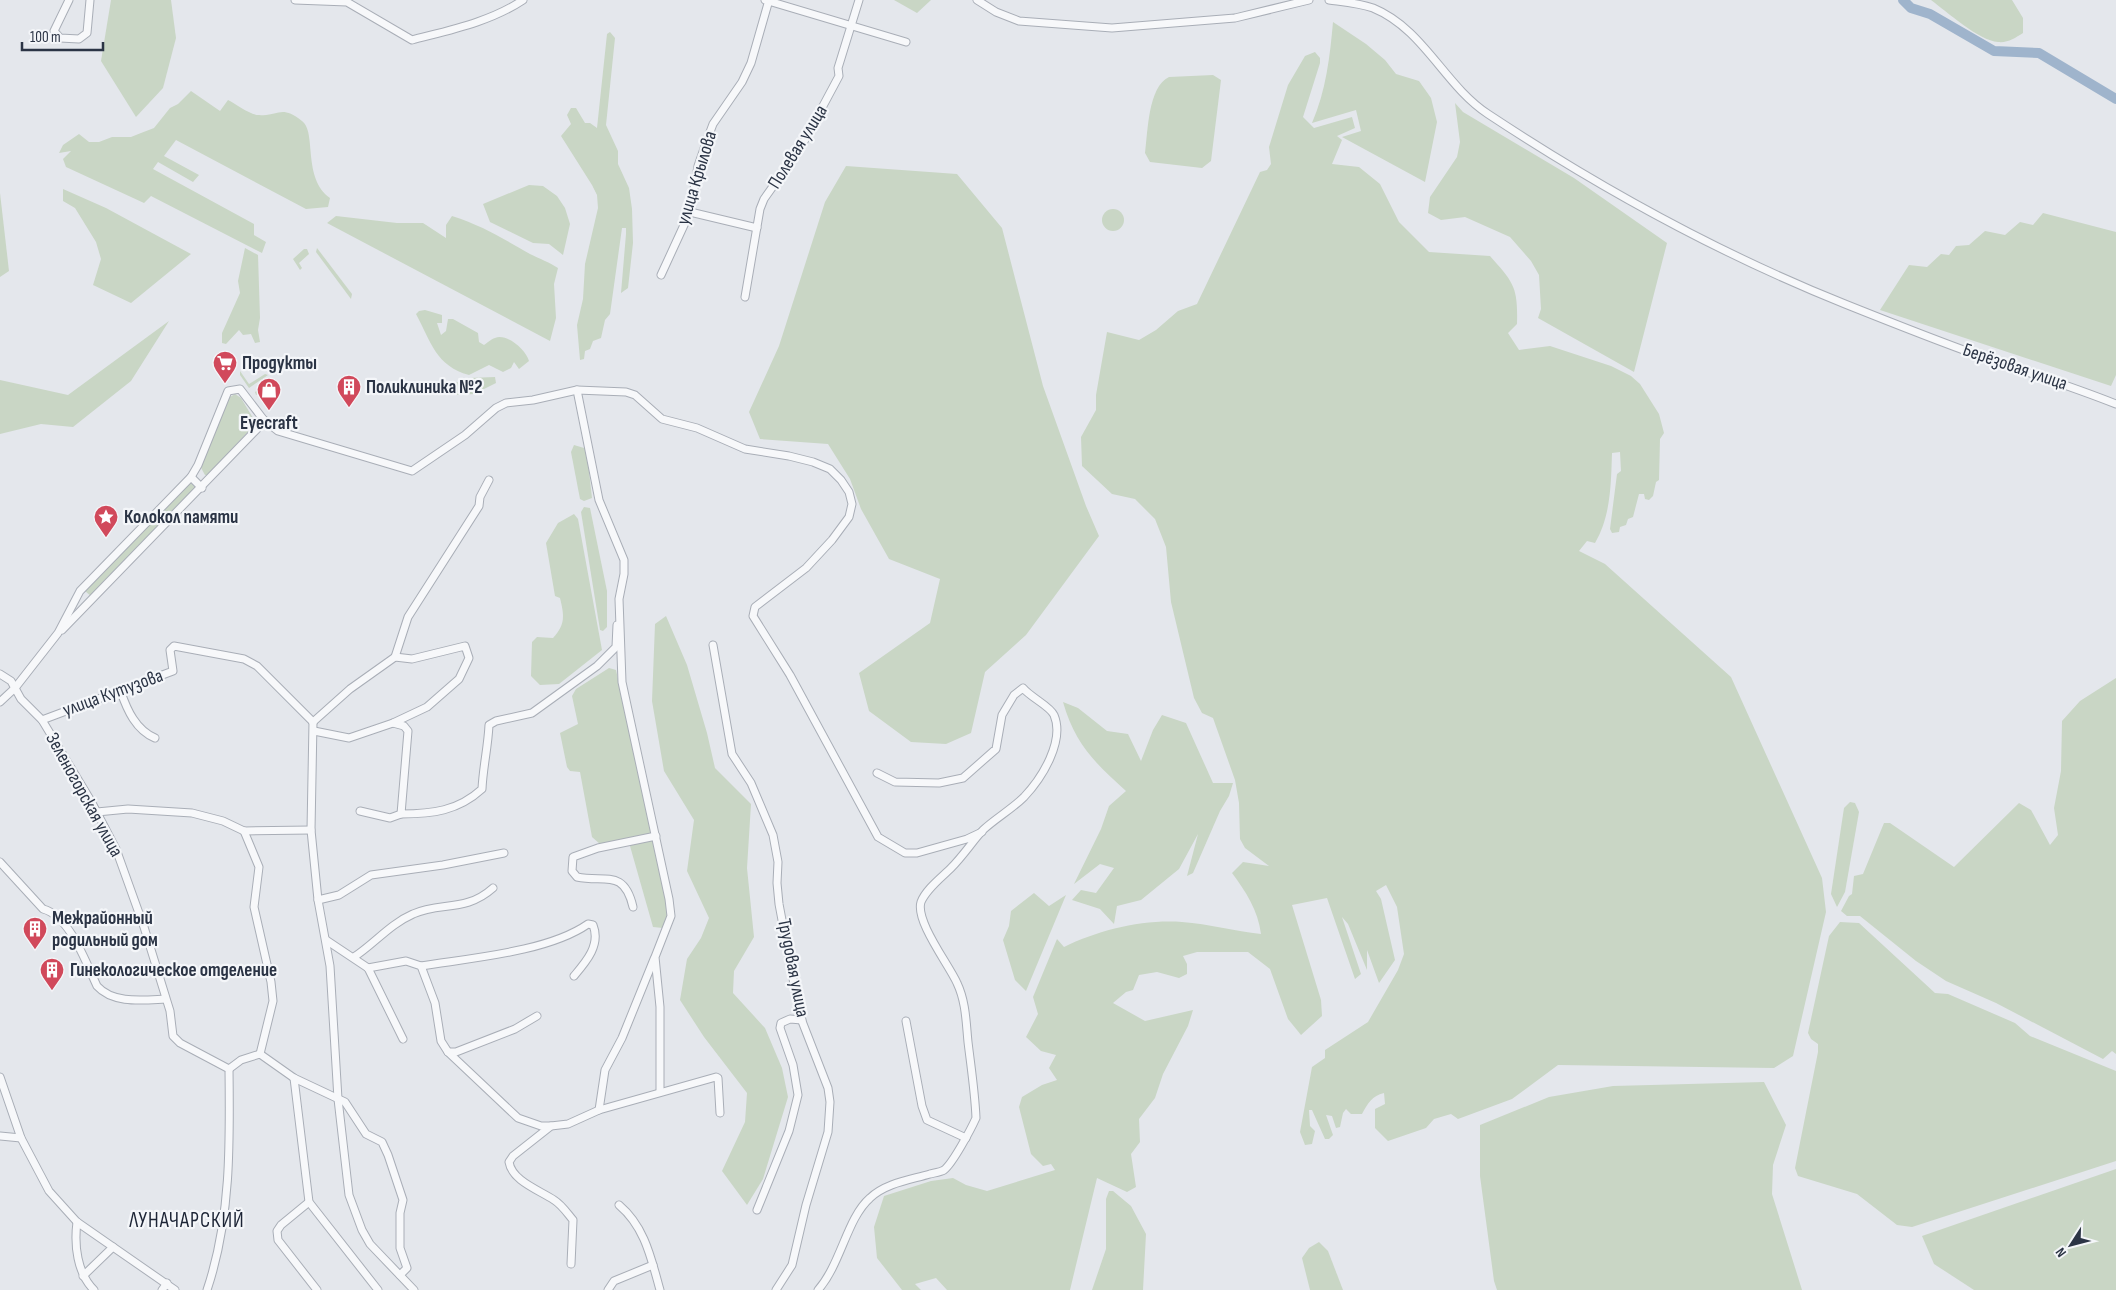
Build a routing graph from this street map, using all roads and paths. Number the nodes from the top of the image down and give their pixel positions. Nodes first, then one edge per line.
1 (69, 0) edge
2 (90, 0) edge
3 (295, 0) edge
4 (523, 0) edge
5 (767, 0) edge
6 (859, 0) edge
7 (977, 0) edge
8 (1309, 0) edge
9 (1328, 0) edge
10 (851, 25) junction
11 (906, 42) dead end
12 (690, 212) junction
13 (757, 228) junction
14 (661, 275) dead end
15 (745, 296) dead end
16 (577, 390) junction
17 (2116, 404) edge
18 (263, 419) junction
19 (190, 477) junction
20 (488, 480) dead end
21 (202, 488) junction
22 (619, 599) junction
23 (58, 633) junction
24 (713, 645) dead end
25 (395, 658) junction
26 (0, 674) edge
27 (15, 688) junction
28 (121, 692) junction
29 (0, 702) edge
30 (42, 720) junction
31 (313, 722) junction
32 (393, 723) junction
33 (314, 731) junction
34 (155, 738) dead end
35 (877, 773) dead end
36 (360, 811) dead end
37 (98, 812) junction
38 (401, 814) junction
39 (311, 830) junction
40 (244, 831) junction
41 (982, 832) junction
42 (656, 836) junction
43 (504, 853) dead end
44 (0, 862) edge
45 (492, 888) dead end
46 (318, 900) junction
47 (633, 907) dead end
48 (326, 940) junction
49 (354, 957) junction
50 (655, 957) junction
51 (421, 966) junction
52 (368, 968) junction
53 (574, 976) dead end
54 (165, 999) junction
55 (537, 1016) dead end
56 (802, 1020) junction
57 (906, 1021) dead end
58 (403, 1039) dead end
59 (448, 1052) junction
60 (260, 1054) junction
61 (230, 1069) junction
62 (0, 1077) edge
63 (294, 1078) junction
64 (660, 1092) junction
65 (338, 1099) junction
66 (599, 1110) junction
67 (720, 1113) dead end
68 (551, 1126) junction
69 (0, 1136) edge
70 (21, 1138) junction
71 (966, 1138) junction
72 (309, 1202) junction
73 (619, 1205) dead end
74 (757, 1210) dead end
75 (77, 1222) junction
76 (113, 1247) junction
77 (571, 1264) dead end
78 (653, 1265) junction
79 (400, 1275) junction
80 (83, 1276) junction
81 (167, 1283) junction
82 (94, 1290) edge
83 (162, 1290) edge
84 (175, 1290) edge
85 (207, 1290) edge
86 (317, 1290) edge
87 (378, 1290) edge
88 (414, 1290) edge
89 (608, 1290) edge
90 (660, 1290) edge
91 (776, 1290) edge
92 (818, 1290) edge

1 - 2 street
3 - 4 street
5 - 10 street
5 - 12 street, улица Крылова
6 - 10 street, Полевая улица
7 - 8 street
9 - 17 street, Берёзовая улица
10 - 11 street
10 - 13 street, Полевая улица
12 - 13 street
12 - 14 street, улица Крылова
13 - 15 street, Полевая улица
16 - 18 street
16 - 22 street
16 - 41 street
18 - 19 street
18 - 21 street
19 - 21 street
19 - 23 street
20 - 25 street
21 - 23 street
22 - 38 street
22 - 42 street
23 - 27 street
24 - 56 street, Трудовая улица
25 - 31 street
25 - 32 street
26 - 27 street, Зеленогорская улица
27 - 29 street
27 - 30 street, Зеленогорская улица
28 - 30 street, улица Кутузова
28 - 31 street, улица Кутузова
28 - 34 street
30 - 37 street, Зеленогорская улица
31 - 33 street
32 - 33 street
32 - 38 street
33 - 39 street
35 - 41 street
36 - 38 street
37 - 40 street
37 - 54 street, Зеленогорская улица
39 - 40 street
39 - 46 street
40 - 60 street
41 - 71 street
42 - 47 street
42 - 50 street
43 - 46 street
44 - 54 street
45 - 49 street
46 - 48 street
48 - 49 street
48 - 65 street
49 - 52 street
50 - 64 street
50 - 66 street
51 - 52 street
51 - 53 street
51 - 59 street
52 - 58 street
54 - 61 street, Зеленогорская улица
55 - 59 street
56 - 74 street
56 - 91 street, Трудовая улица
57 - 71 street
59 - 68 street
60 - 61 street
60 - 63 street
61 - 85 street
62 - 70 street
63 - 65 street
63 - 72 street
64 - 66 street
64 - 67 street
65 - 79 street
65 - 79 street
66 - 68 street
68 - 77 street
69 - 70 street
70 - 75 street
71 - 92 street
72 - 86 street
72 - 87 street
73 - 78 street
75 - 76 street
75 - 80 street
76 - 80 street
76 - 81 street
78 - 89 street
78 - 90 street
79 - 88 street
80 - 82 street
81 - 83 street
81 - 84 street

